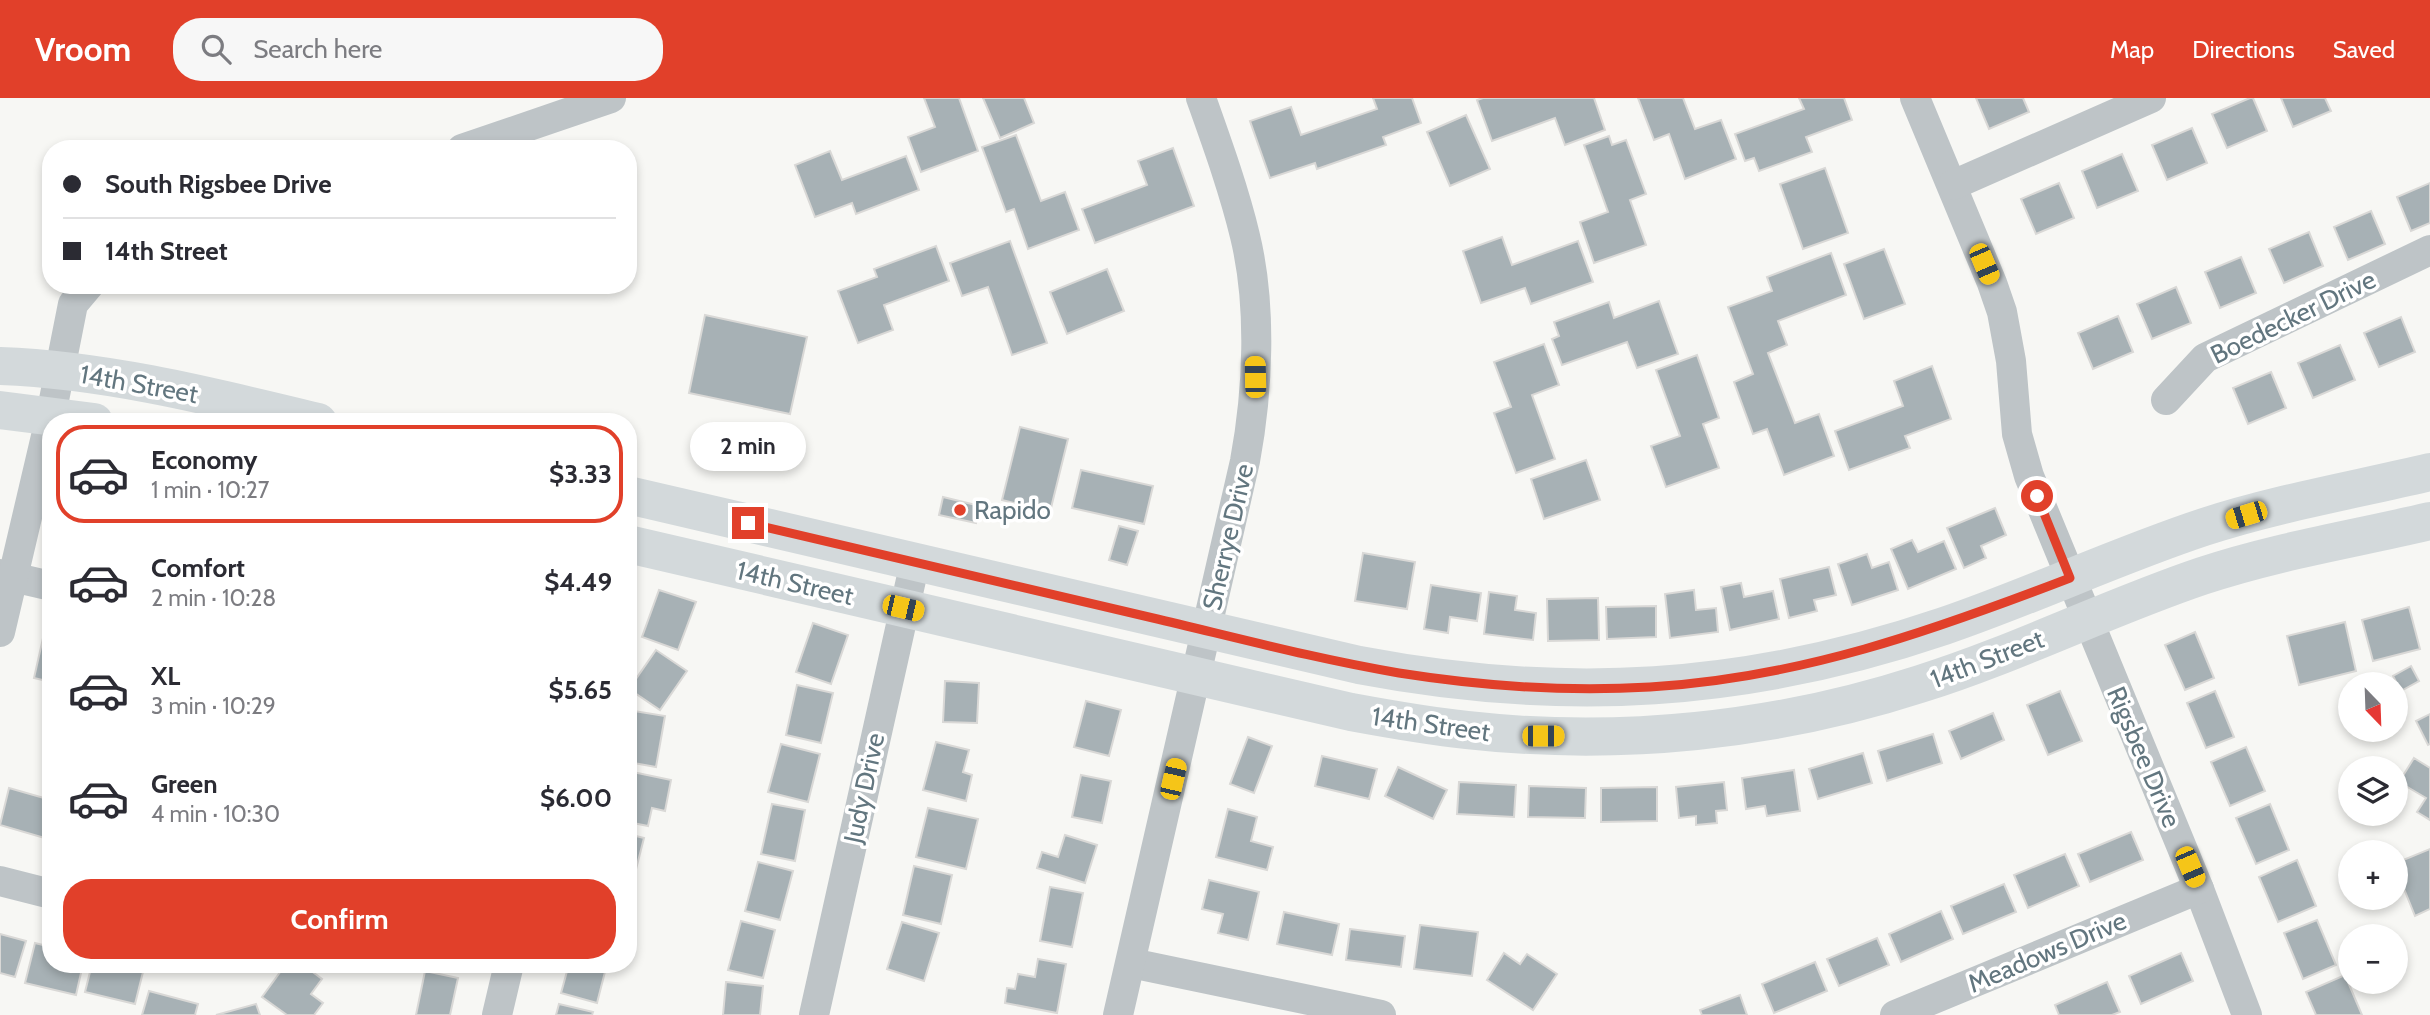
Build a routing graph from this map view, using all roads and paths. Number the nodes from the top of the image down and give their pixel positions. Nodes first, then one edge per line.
1 (611, 98) edge
2 (1201, 98) edge
3 (1915, 98) edge
4 (2151, 98) edge
5 (488, 140) edge
6 (1953, 186) junction
7 (2430, 250) edge
8 (81, 294) edge
9 (0, 366) edge
10 (59, 370) junction
11 (2166, 400) dead end
12 (0, 410) edge
13 (51, 413) edge
14 (279, 413) edge
15 (42, 414) edge
16 (42, 447) edge
17 (2430, 472) edge
18 (637, 497) edge
19 (2430, 520) edge
20 (637, 546) edge
21 (915, 562) junction
22 (6, 575) edge
23 (2070, 578) junction
24 (42, 584) edge
25 (903, 608) junction
26 (2087, 621) junction
27 (0, 628) edge
28 (1206, 631) junction
29 (1196, 676) junction
30 (0, 881) edge
31 (2199, 889) junction
32 (42, 892) edge
33 (1131, 963) junction
34 (507, 973) edge
35 (497, 1015) edge
36 (814, 1015) edge
37 (1118, 1015) edge
38 (1381, 1015) edge
39 (1895, 1015) edge
40 (2247, 1015) edge

1 - 5 street
2 - 28 street, Sherrye Drive
3 - 6 street, Rigsbee Drive
4 - 6 street
6 - 23 street, Rigsbee Drive
7 - 11 street, Boedecker Drive
8 - 10 street
9 - 10 main road, 14th Street
10 - 13 street
10 - 14 main road, 14th Street
12 - 15 main road, 14th Street
16 - 22 street
17 - 23 main road, 14th Street
18 - 21 main road, 14th Street
19 - 26 main road, 14th Street
20 - 25 main road, 14th Street
21 - 25 street, Judy Drive
21 - 28 main road, 14th Street
22 - 24 street
22 - 27 street
23 - 26 street, Rigsbee Drive
23 - 28 main road, 14th Street
25 - 29 main road, 14th Street
25 - 36 street, Judy Drive
26 - 29 main road, 14th Street
26 - 31 street, Rigsbee Drive
28 - 29 street, Sherrye Drive
29 - 33 street, Sherrye Drive
30 - 32 street
31 - 39 street, Meadows Drive
31 - 40 street, Rigsbee Drive
33 - 37 street, Sherrye Drive
33 - 38 street
34 - 35 street

